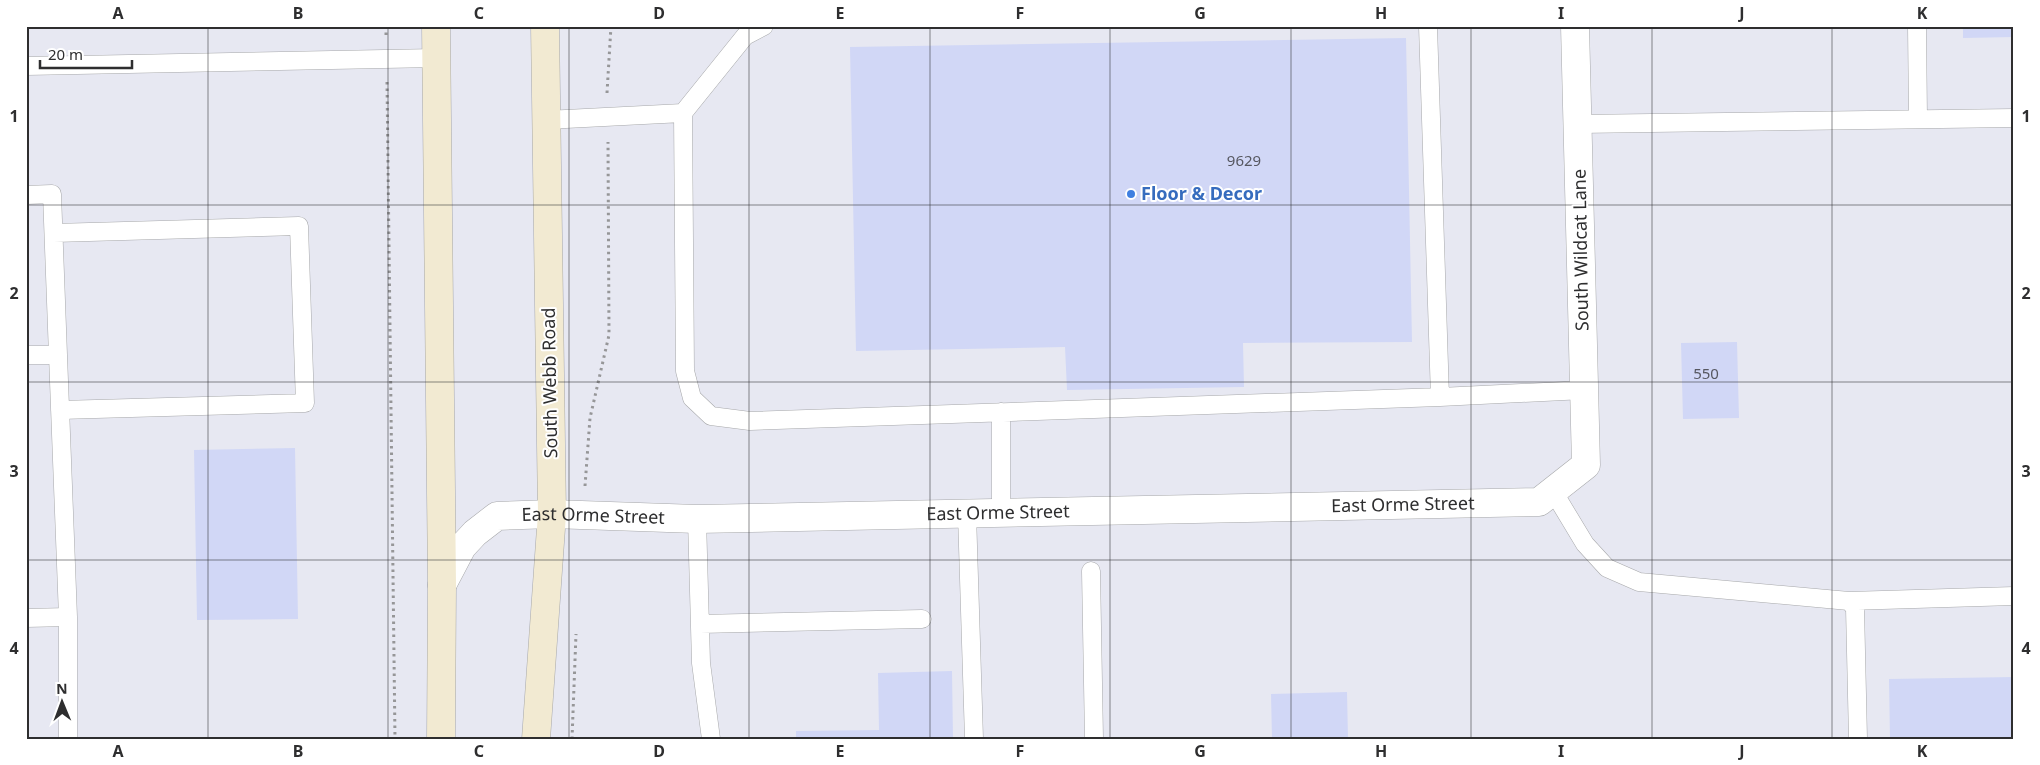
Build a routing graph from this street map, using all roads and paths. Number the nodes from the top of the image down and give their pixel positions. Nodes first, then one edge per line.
1 (386, 26) edge
2 (436, 26) edge
3 (545, 26) edge
4 (611, 26) edge
5 (764, 26) edge
6 (1428, 26) edge
7 (1575, 26) edge
8 (1917, 26) edge
9 (436, 58) junction
10 (387, 59) junction
11 (26, 66) edge
12 (683, 113) junction
13 (608, 117) junction
14 (2014, 118) edge
15 (1918, 119) junction
16 (546, 120) junction
17 (1578, 124) junction
18 (26, 195) edge
19 (54, 233) junction
20 (26, 355) edge
21 (58, 355) junction
22 (1584, 390) junction
23 (1440, 398) junction
24 (60, 410) junction
25 (1001, 412) junction
26 (1578, 470) joint
27 (1553, 491) junction
28 (1001, 513) junction
29 (552, 514) junction
30 (968, 514) junction
31 (582, 515) junction
32 (697, 519) junction
33 (1091, 572) dead end
34 (442, 585) junction
35 (2014, 596) edge
36 (1849, 601) junction
37 (68, 617) junction
38 (26, 618) edge
39 (922, 618) dead end
40 (700, 624) junction
41 (576, 630) dead end
42 (68, 739) edge
43 (395, 739) edge
44 (441, 739) edge
45 (536, 739) edge
46 (572, 739) edge
47 (712, 739) edge
48 (974, 739) edge
49 (1094, 739) edge
50 (1858, 739) edge

1 - 10 path
2 - 9 main road
3 - 16 main road, South Webb Road
4 - 13 path
5 - 12 lane
6 - 23 lane
7 - 17 street, South Wildcat Lane
8 - 15 lane
9 - 10 lane
9 - 34 main road
10 - 11 lane
10 - 43 path
12 - 13 lane
12 - 25 lane
13 - 16 lane
13 - 31 path
14 - 15 lane
15 - 17 lane
16 - 29 main road, South Webb Road
17 - 22 street, South Wildcat Lane
18 - 19 lane
19 - 21 lane
19 - 24 lane
20 - 21 lane
21 - 24 lane
22 - 23 lane
22 - 26 street, South Wildcat Lane
23 - 25 lane
24 - 37 lane
25 - 28 lane
26 - 27 street, East Orme Street
27 - 28 street, East Orme Street
27 - 36 lane
28 - 30 street, East Orme Street
29 - 31 street, East Orme Street
29 - 34 street, East Orme Street
29 - 45 main road, South Webb Road
30 - 32 street, East Orme Street
30 - 48 lane
31 - 32 street, East Orme Street
32 - 40 lane
33 - 49 lane
34 - 44 main road
35 - 36 lane
36 - 50 lane
37 - 38 lane
37 - 42 lane
39 - 40 lane
40 - 47 lane
41 - 46 path

